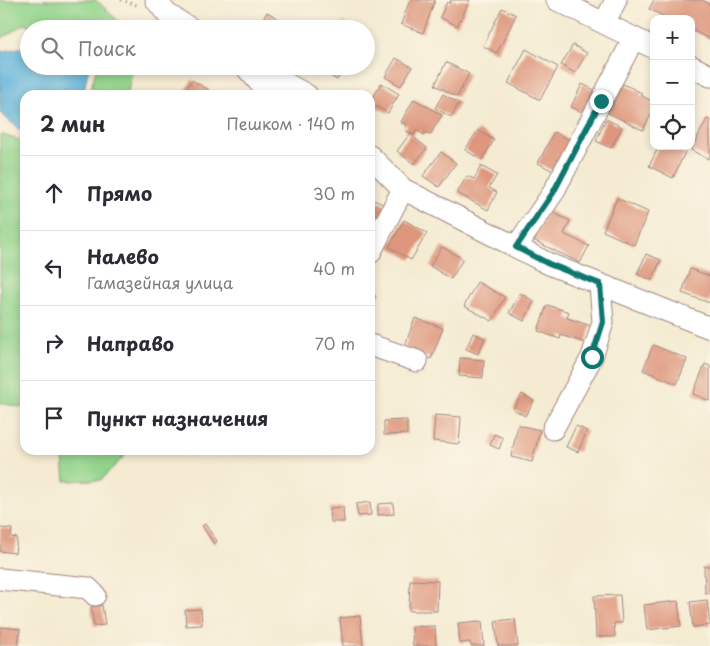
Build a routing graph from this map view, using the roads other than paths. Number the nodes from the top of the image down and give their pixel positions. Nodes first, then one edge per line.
1 (156, 0) edge
2 (557, 0) edge
3 (616, 0) edge
4 (177, 20) edge
5 (604, 23) junction
6 (634, 38) junction
7 (650, 46) edge
8 (695, 68) edge
9 (253, 75) edge
10 (270, 75) edge
11 (710, 76) edge
12 (266, 90) edge
13 (298, 90) edge
14 (375, 163) edge
15 (403, 189) junction
16 (375, 243) edge
17 (516, 247) junction
18 (600, 284) junction
19 (710, 328) edge
20 (375, 348) edge
21 (417, 361) dead end
22 (553, 429) dead end
23 (7, 580) edge
24 (95, 594) dead end

1 - 4 street
2 - 5 street
3 - 5 street
5 - 6 street
6 - 7 street
6 - 17 street
8 - 11 street
9 - 12 street
10 - 13 street
14 - 15 street
15 - 16 street
15 - 17 street
17 - 18 street
18 - 19 street
18 - 22 street
20 - 21 street
23 - 24 street

